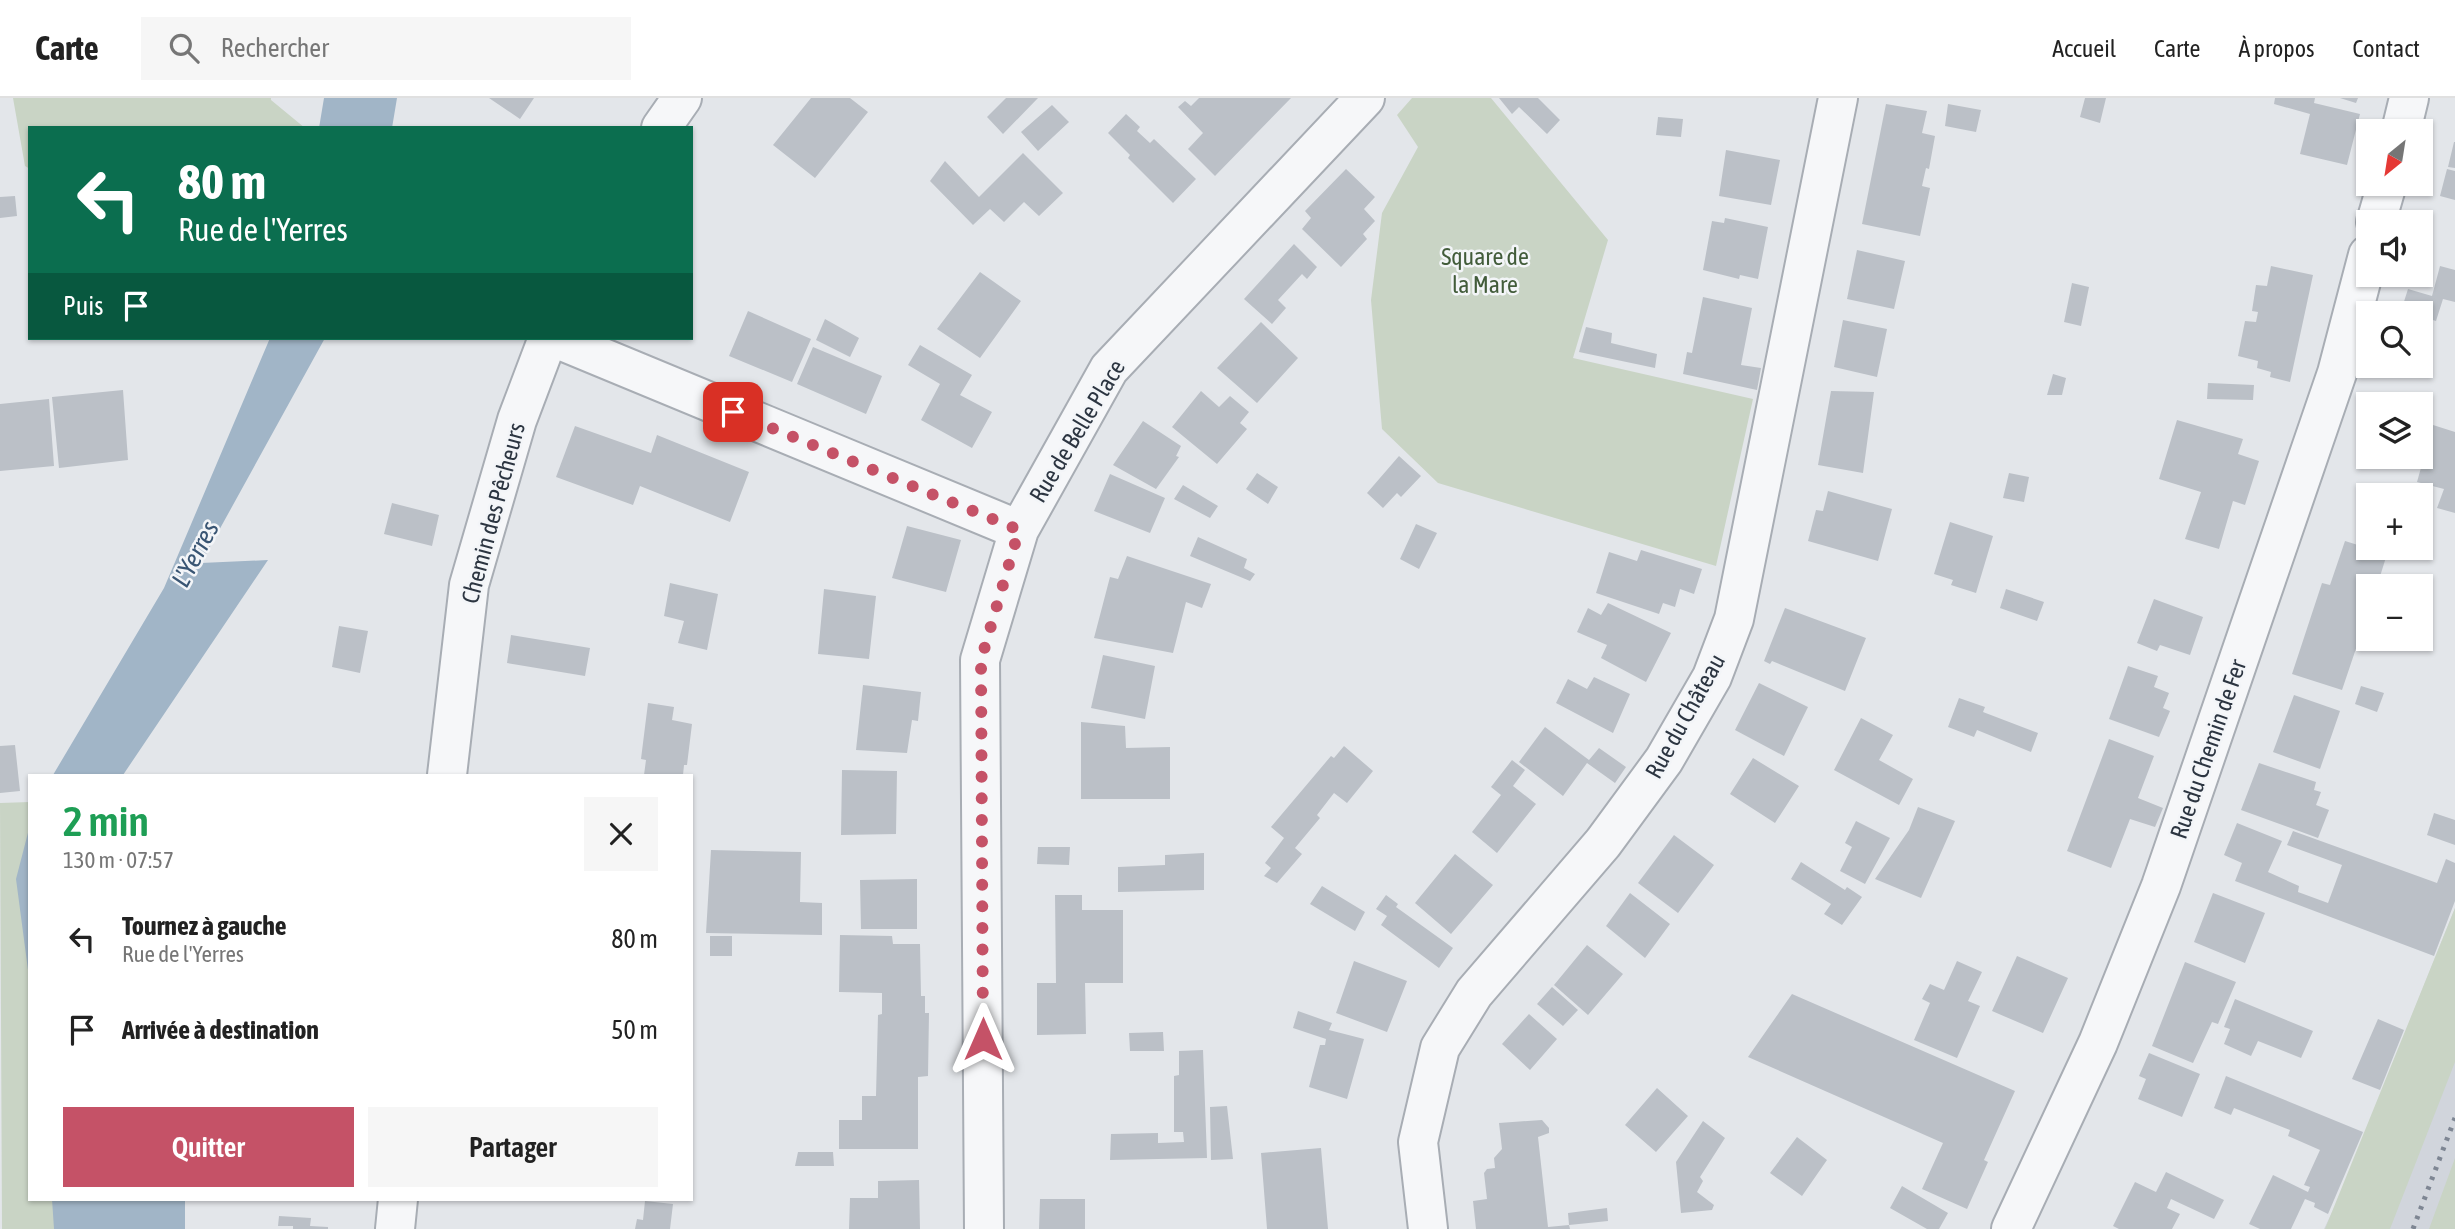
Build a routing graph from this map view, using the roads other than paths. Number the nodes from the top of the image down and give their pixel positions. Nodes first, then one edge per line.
1 (682, 98) edge
2 (1365, 98) edge
3 (1838, 98) edge
4 (2409, 98) edge
5 (2403, 119) edge
6 (662, 126) edge
7 (2360, 287) edge
8 (547, 340) edge
9 (560, 340) edge
10 (1019, 530) junction
11 (447, 774) edge
12 (398, 1201) edge
13 (395, 1229) edge
14 (984, 1229) edge
15 (1428, 1229) edge
16 (2011, 1229) edge

1 - 6 street
2 - 10 street, Rue de Belle Place
3 - 15 street, Rue du Château
4 - 5 street
7 - 16 street, Rue du Chemin de Fer
8 - 11 street, Chemin des Pêcheurs
9 - 10 street
10 - 14 street, Rue de Belle Place
12 - 13 street

